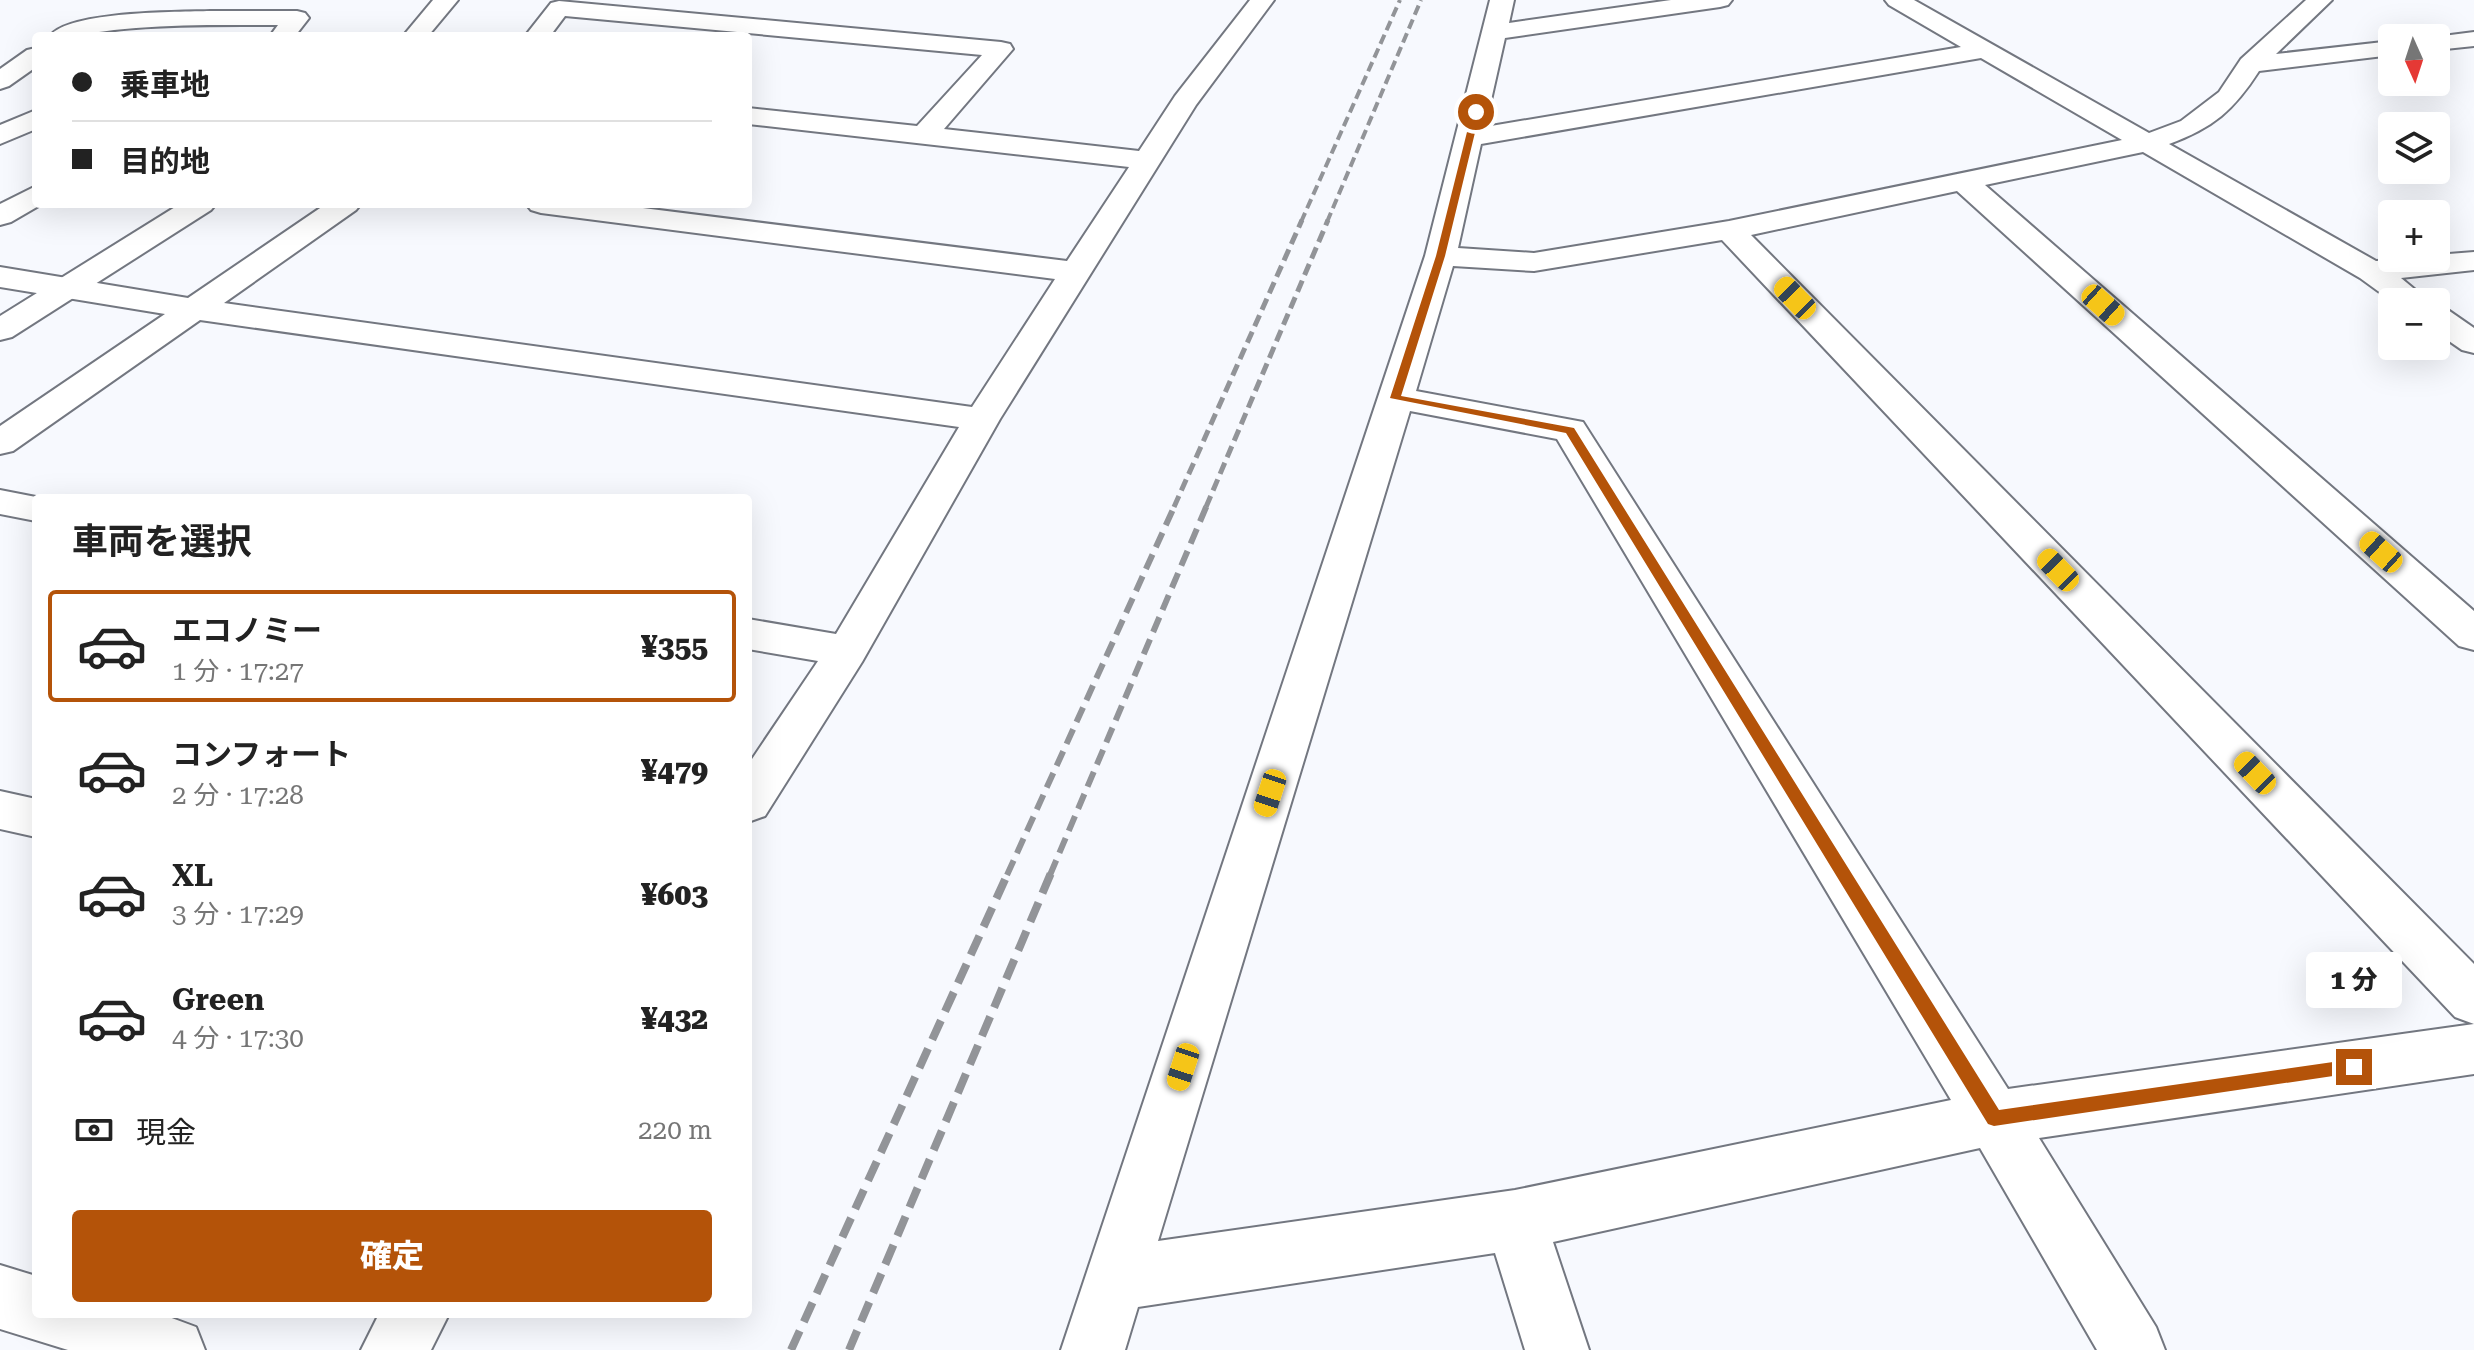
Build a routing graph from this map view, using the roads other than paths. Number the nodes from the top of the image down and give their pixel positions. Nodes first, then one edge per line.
1 (446, 0) edge
2 (1262, 0) edge
3 (1720, 0) edge
4 (1897, 0) edge
5 (2320, 0) edge
6 (1499, 16) edge
7 (68, 32) edge
8 (285, 32) edge
9 (418, 32) edge
10 (540, 32) edge
11 (2474, 39) edge
12 (2450, 42) edge
13 (1985, 50) junction
14 (2378, 50) edge
15 (32, 58) edge
16 (2250, 64) junction
17 (0, 81) edge
18 (0, 97) edge
19 (32, 99) edge
20 (752, 116) edge
21 (32, 120) edge
22 (924, 135) junction
23 (0, 136) edge
24 (1470, 138) junction
25 (2146, 143) junction
26 (1146, 160) junction
27 (1963, 181) junction
28 (32, 197) edge
29 (195, 208) edge
30 (340, 208) edge
31 (572, 208) edge
32 (0, 216) edge
33 (1729, 230) junction
34 (1441, 256) junction
35 (2474, 261) edge
36 (2371, 271) junction
37 (1075, 272) junction
38 (0, 277) edge
39 (67, 288) junction
40 (2395, 288) edge
41 (195, 309) junction
42 (2450, 327) edge
43 (0, 330) edge
44 (2474, 343) edge
45 (1395, 398) junction
46 (982, 419) junction
47 (0, 443) edge
48 (0, 502) edge
49 (32, 508) edge
50 (752, 635) edge
51 (2474, 635) edge
52 (847, 651) junction
53 (752, 797) edge
54 (0, 810) edge
55 (32, 817) edge
56 (2474, 1000) edge
57 (2474, 1049) edge
58 (1994, 1118) junction
59 (1515, 1220) junction
60 (1115, 1279) junction
61 (0, 1297) edge
62 (32, 1307) edge
63 (68, 1318) edge
64 (414, 1318) edge
65 (173, 1350) edge
66 (393, 1350) edge
67 (1093, 1350) edge
68 (1557, 1350) edge
69 (2133, 1350) edge

1 - 9 street
2 - 26 street
3 - 6 street
4 - 13 street
5 - 16 street
6 - 24 street
7 - 8 street
10 - 22 street
11 - 12 street
13 - 24 street
13 - 25 street
14 - 16 street
15 - 17 street
16 - 25 street
18 - 19 street
20 - 22 street
21 - 23 street
22 - 26 street
24 - 34 street
25 - 27 street
25 - 36 street
26 - 37 street
27 - 33 street
27 - 51 street
28 - 32 street
29 - 39 street
30 - 41 street
31 - 37 street
33 - 34 street
33 - 56 street
34 - 45 street
35 - 36 street
36 - 40 street
37 - 46 street
38 - 39 street
39 - 41 street
39 - 43 street
41 - 46 street
41 - 47 street
42 - 44 street
45 - 58 street
45 - 60 street
46 - 52 street
48 - 49 street
50 - 52 street
52 - 53 street
54 - 55 street
57 - 58 street
58 - 59 street
58 - 69 street
59 - 60 street
59 - 68 street
60 - 67 street
61 - 62 street
63 - 65 street
64 - 66 street

